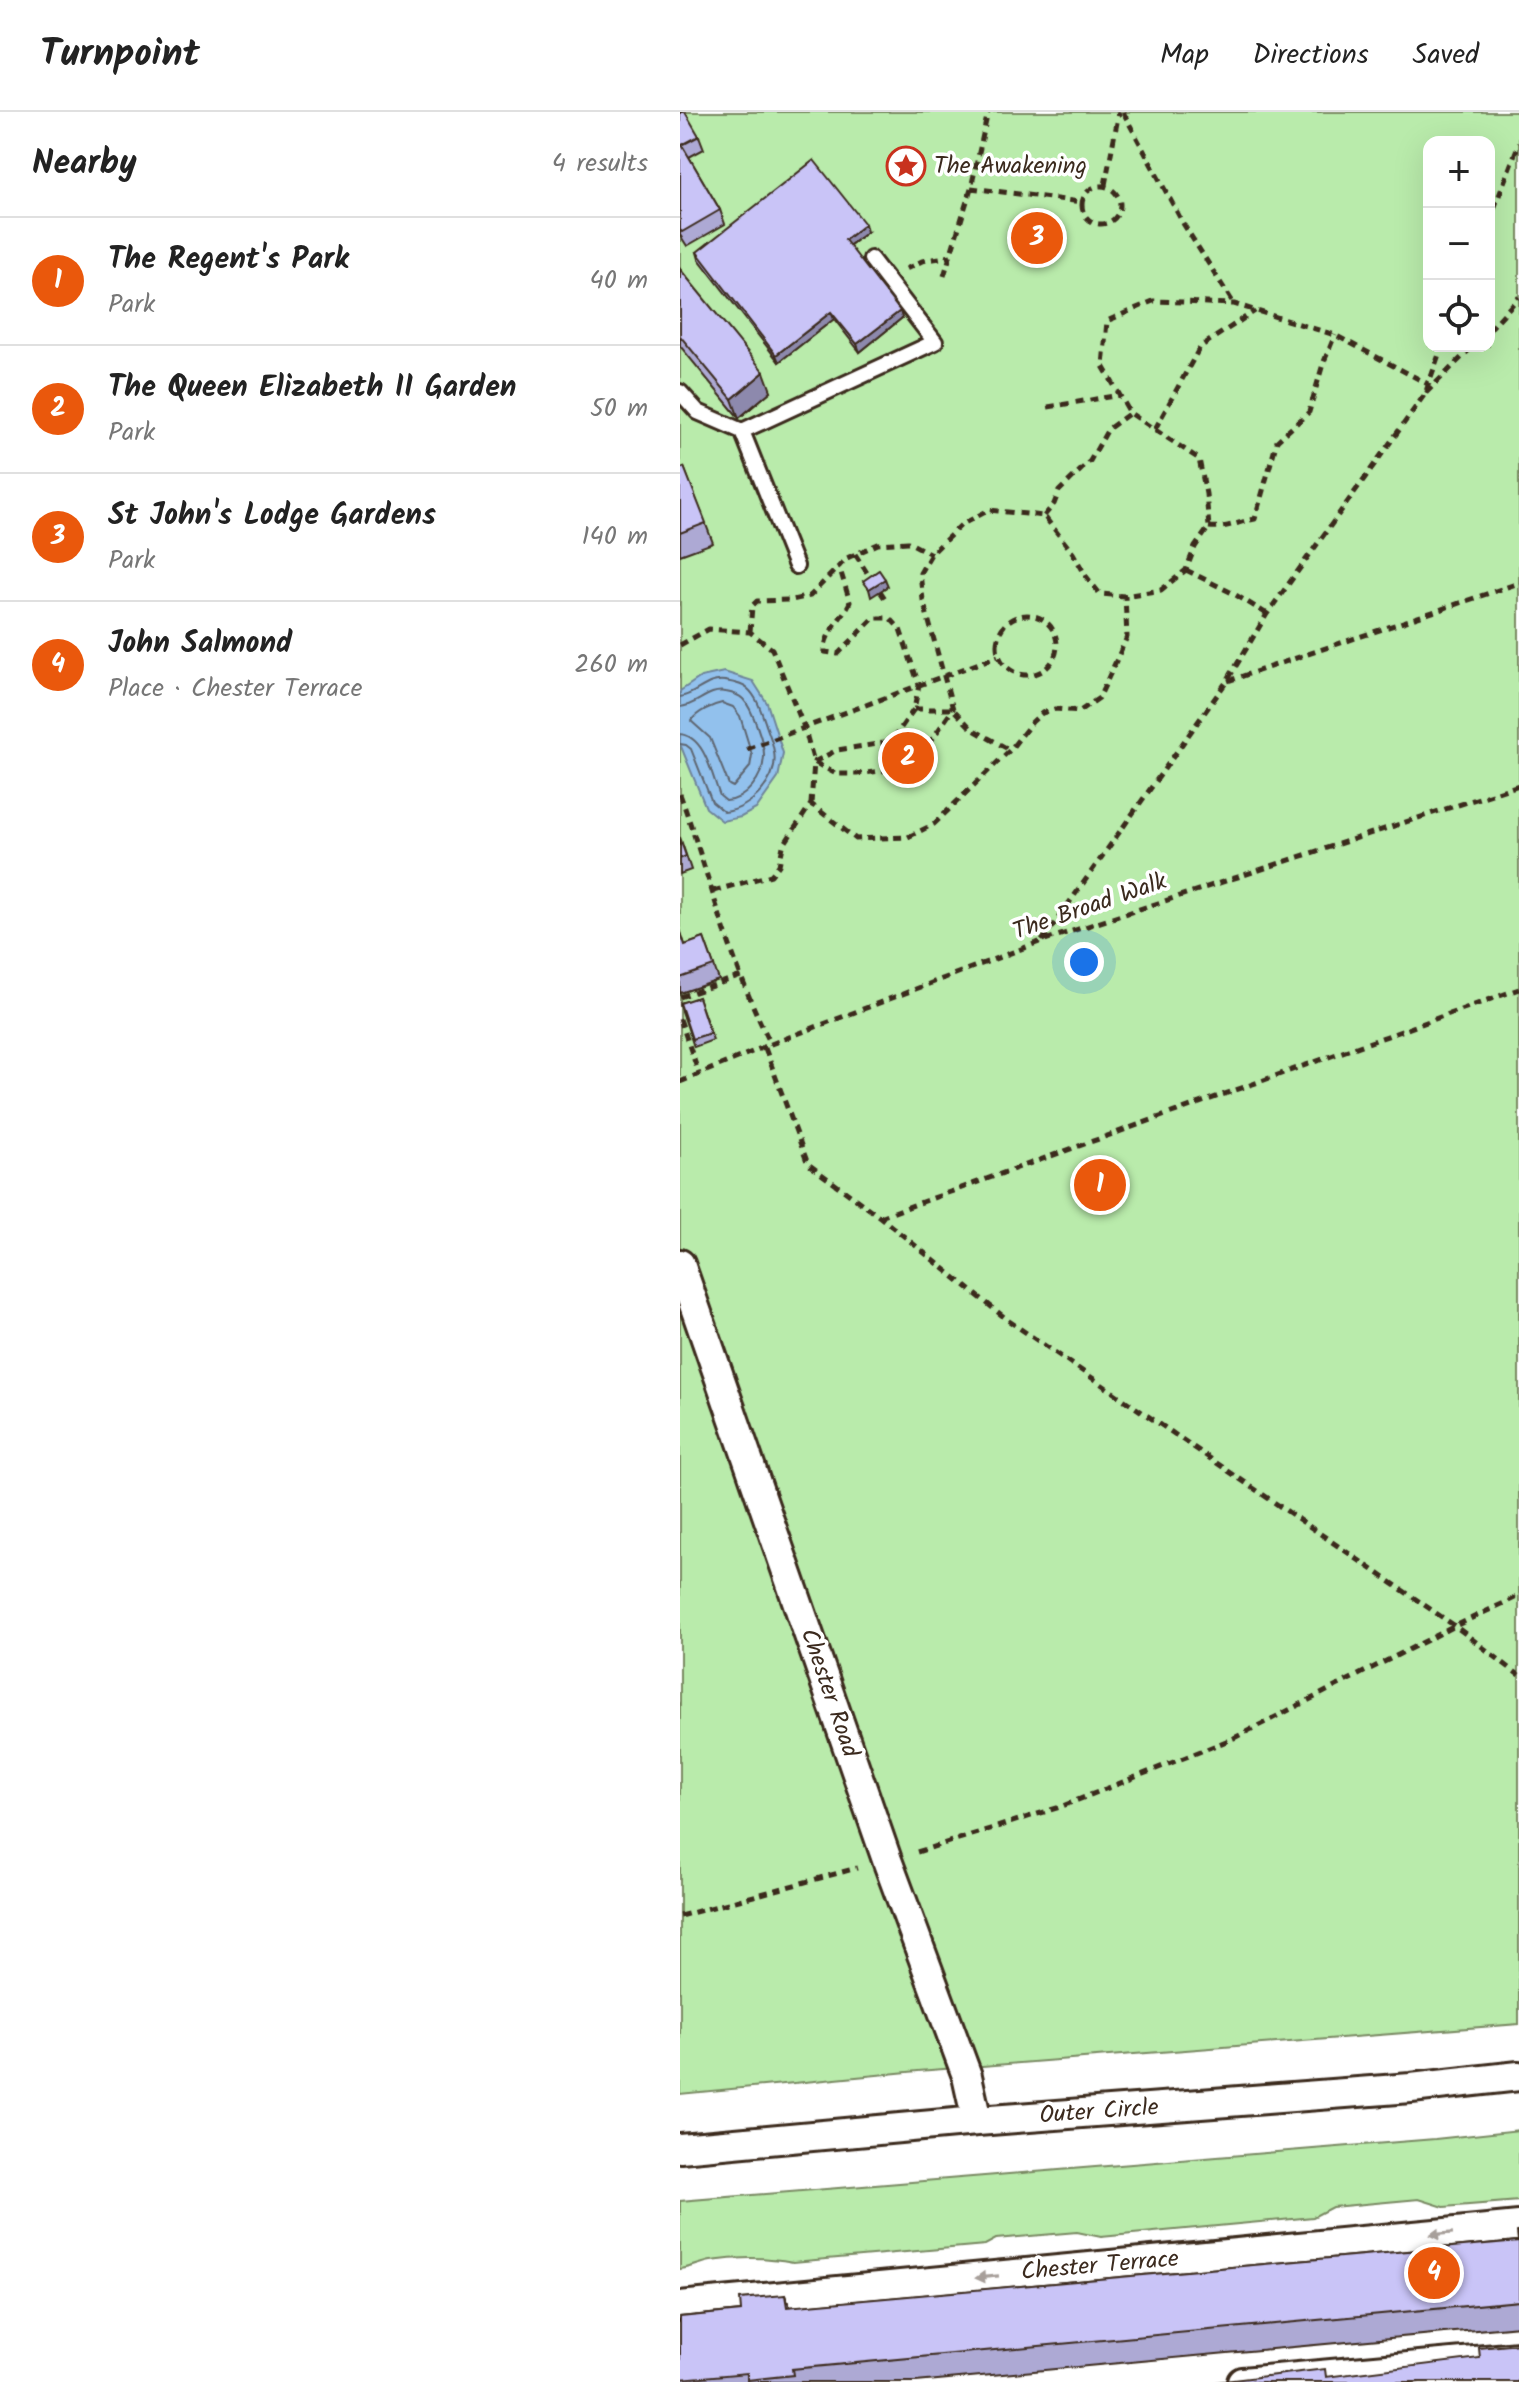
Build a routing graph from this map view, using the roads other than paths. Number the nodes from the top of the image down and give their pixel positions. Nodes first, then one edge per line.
1 (871, 259) dead end
2 (680, 392) edge
3 (742, 431) junction
4 (796, 566) dead end
5 (680, 1264) edge
6 (1519, 2076) edge
7 (977, 2121) junction
8 (680, 2148) edge
9 (1519, 2226) edge
10 (680, 2306) edge
11 (1519, 2357) edge
12 (1242, 2382) edge

1 - 3 lane
2 - 3 lane
3 - 4 lane
5 - 7 street, Chester Road
6 - 7 street, Outer Circle
7 - 8 street, Outer Circle
9 -> 10 street, Chester Terrace
11 - 12 street

